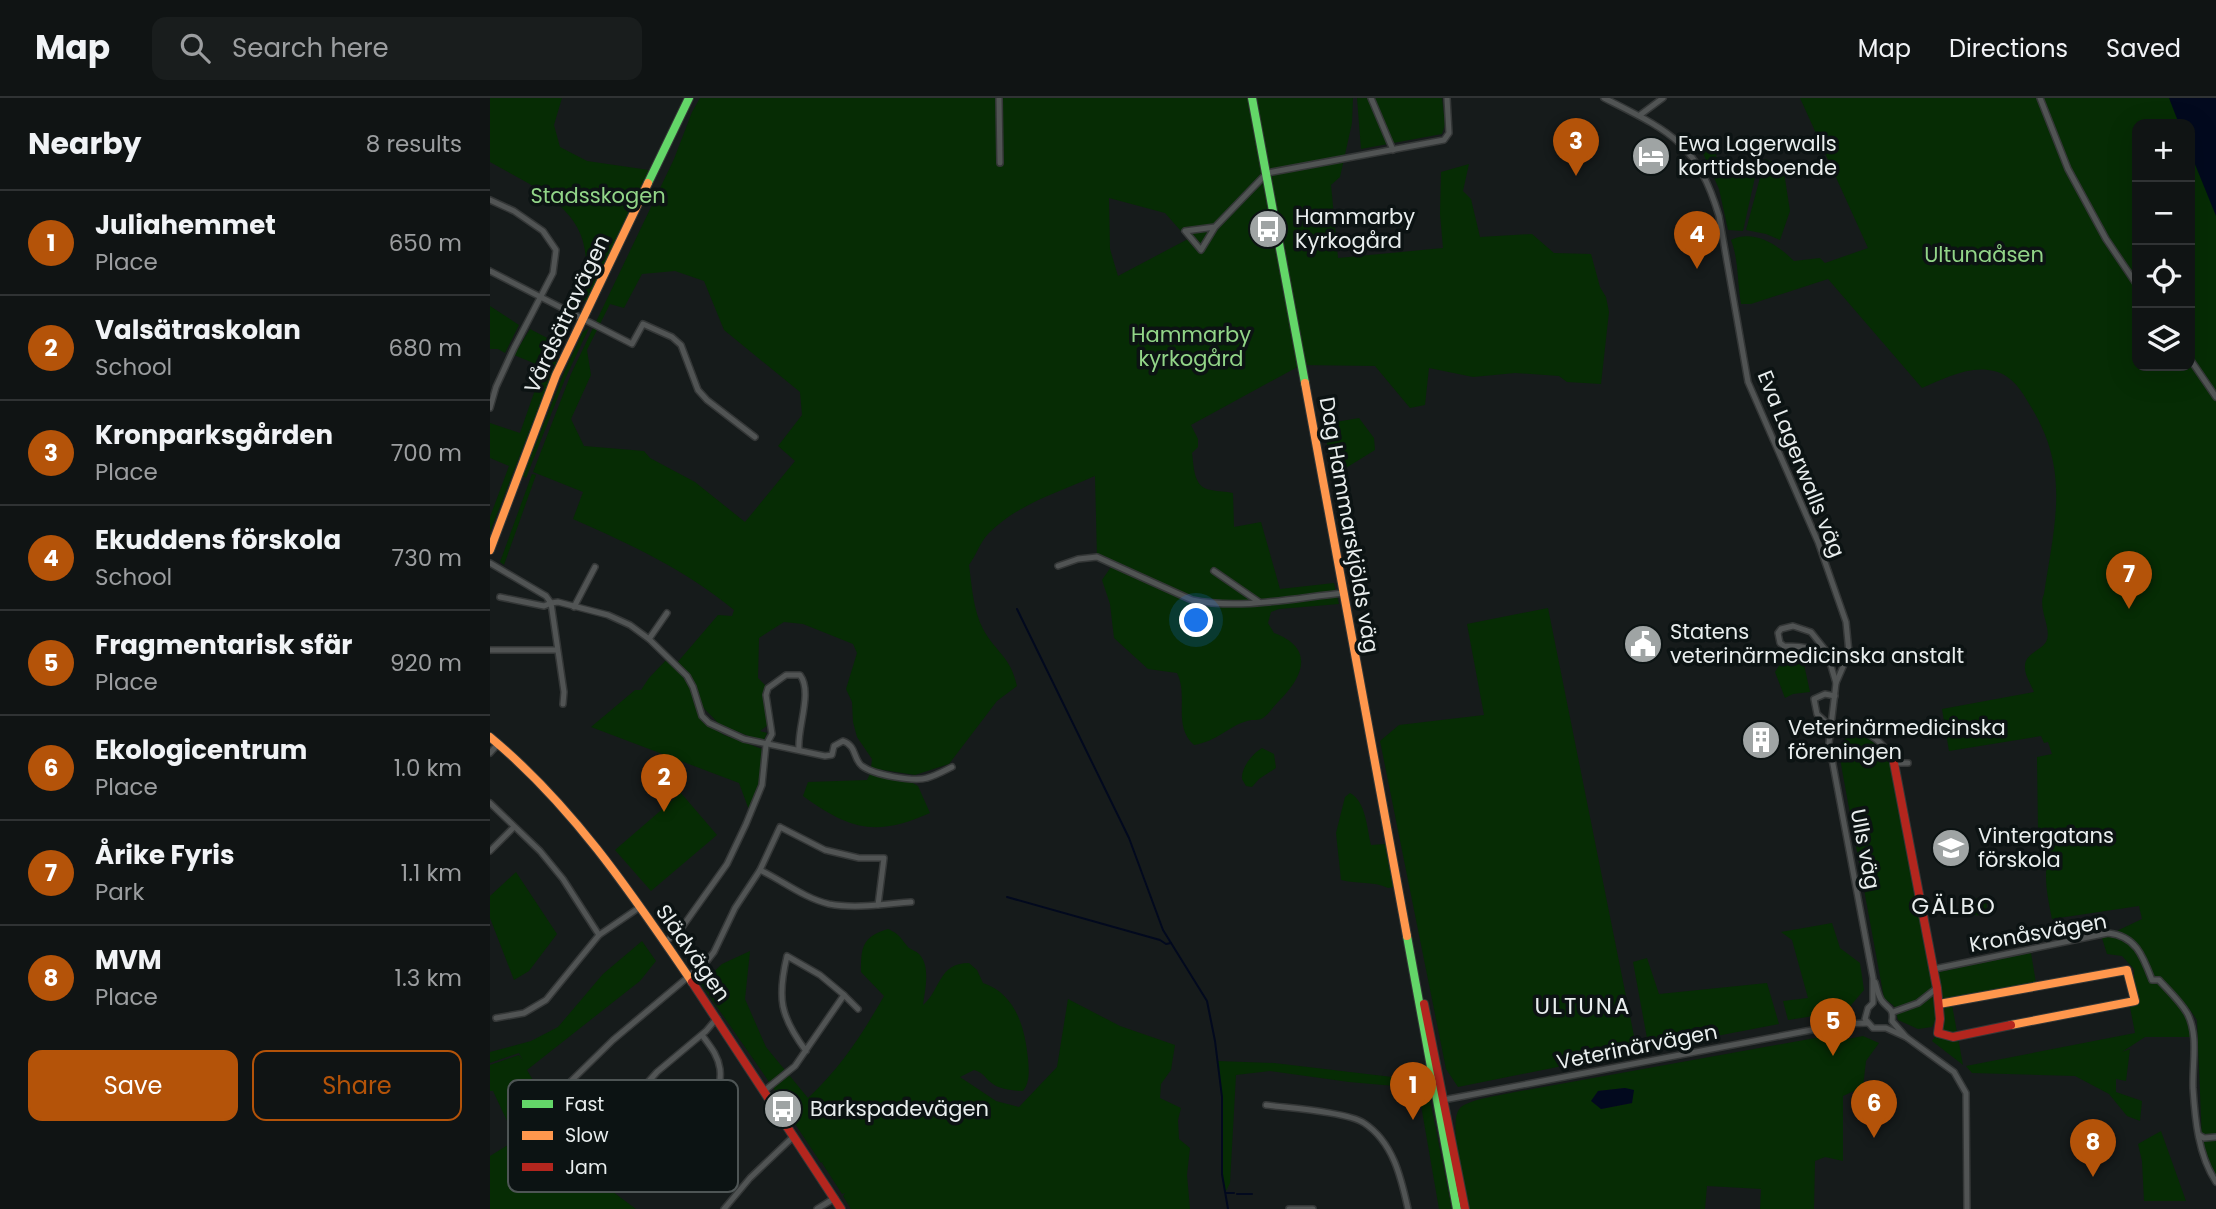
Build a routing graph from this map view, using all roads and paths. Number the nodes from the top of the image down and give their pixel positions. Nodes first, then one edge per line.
1 (689, 98) edge
2 (999, 98) edge
3 (1252, 98) edge
4 (1371, 98) edge
5 (1447, 98) edge
6 (1604, 98) edge
7 (1663, 98) edge
8 (2040, 98) edge
9 (1640, 115) junction
10 (1393, 150) junction
11 (1000, 163) dead end
12 (1267, 173) junction
13 (490, 200) edge
14 (1214, 227) junction
15 (490, 271) edge
16 (2132, 278) edge
17 (540, 298) junction
18 (582, 319) junction
19 (2195, 366) edge
20 (493, 386) edge
21 (2216, 397) edge
22 (490, 408) edge
23 (755, 437) dead end
24 (490, 550) edge
25 (490, 563) edge
26 (1058, 566) dead end
27 (595, 567) dead end
28 (1214, 571) dead end
29 (1343, 593) junction
30 (500, 597) dead end
31 (1259, 602) junction
32 (551, 603) junction
33 (574, 607) junction
34 (667, 613) dead end
35 (649, 639) junction
36 (490, 650) edge
37 (557, 650) junction
38 (1831, 662) junction
39 (1836, 683) junction
40 (1835, 696) junction
41 (563, 704) dead end
42 (1830, 728) junction
43 (490, 737) edge
44 (498, 744) junction
45 (766, 745) junction
46 (799, 749) junction
47 (490, 753) edge
48 (1894, 763) junction
49 (1908, 763) dead end
50 (952, 768) dead end
51 (490, 803) edge
52 (514, 827) junction
53 (490, 851) edge
54 (760, 870) junction
55 (911, 902) dead end
56 (878, 905) junction
57 (640, 907) junction
58 (599, 935) junction
59 (664, 942) junction
60 (1934, 969) junction
61 (687, 975) junction
62 (1873, 978) junction
63 (1937, 988) junction
64 (844, 995) junction
65 (1882, 1002) junction
66 (1873, 1003) junction
67 (1939, 1004) junction
68 (858, 1009) dead end
69 (1893, 1012) junction
70 (1866, 1014) junction
71 (496, 1018) dead end
72 (716, 1018) junction
73 (1892, 1021) junction
74 (1868, 1023) junction
75 (1843, 1024) junction
76 (1886, 1028) junction
77 (702, 1035) junction
78 (1906, 1037) junction
79 (806, 1051) junction
80 (572, 1080) edge
81 (650, 1080) edge
82 (719, 1080) edge
83 (764, 1091) junction
84 (1441, 1100) junction
85 (1266, 1105) dead end
86 (2199, 1135) junction
87 (794, 1136) junction
88 (2216, 1137) edge
89 (2216, 1182) edge
90 (835, 1198) junction
91 (724, 1209) edge
92 (817, 1209) edge
93 (842, 1209) edge
94 (1289, 1209) edge
95 (1313, 1209) edge
96 (1408, 1209) edge
97 (1457, 1209) edge
98 (1465, 1209) edge
99 (1967, 1209) edge

1 - 18 main road, Vårdsätravägen
2 - 11 street
3 - 12 main road, Dag Hammarskjölds väg
4 - 10 street
5 - 10 street
6 - 9 street, Eva Lagerwalls väg
7 - 9 street
8 - 16 street
9 - 39 street, Eva Lagerwalls väg
10 - 12 street
12 - 14 street
12 - 29 main road, Dag Hammarskjölds väg
13 - 17 street
14 - 14 street
15 - 17 street
17 - 18 street
17 - 20 street
18 - 23 street
18 - 24 main road, Vårdsätravägen
19 - 21 street
20 - 22 street
25 - 32 street
26 - 31 street
27 - 33 street
28 - 31 street
29 - 31 street
29 - 84 main road, Dag Hammarskjölds väg
30 - 32 street
32 - 33 street
32 - 37 street
33 - 35 street
34 - 35 street
35 - 45 street
36 - 37 street
37 - 41 street
38 - 38 street, Ulls väg
38 - 39 street, Ulls väg
39 - 40 street, Ulls väg
40 - 42 street, Ulls väg
40 - 42 street, Ulls väg
42 - 48 street
42 - 62 street, Ulls väg
43 - 44 main road, Slädvägen
44 - 47 street
44 - 57 main road, Slädvägen
45 - 46 street
45 - 46 street
45 - 59 street
46 - 50 street
48 - 49 street
48 - 60 main road
51 - 52 street
52 - 53 street
52 - 58 street
54 - 56 street
54 - 56 street
54 - 61 street
55 - 56 street
57 - 58 street
57 - 59 main road, Slädvägen
58 - 71 street
59 - 61 main road, Slädvägen
60 - 63 main road
60 - 86 street, Kronåsvägen
61 - 72 main road, Slädvägen
61 - 80 street
62 - 65 street, Ulls väg
62 - 66 street, Ulls väg
63 - 67 main road
63 - 69 street
64 - 68 street
64 - 79 street
64 - 79 street
65 - 66 street
65 - 69 street, Ulls väg
66 - 70 street
67 - 67 main road
69 - 73 street
70 - 74 street
70 - 75 street, Veterinärvägen
72 - 77 street
72 - 83 main road, Slädvägen
73 - 76 street
73 - 78 street
74 - 75 street, Veterinärvägen
74 - 76 street
75 - 84 street, Veterinärvägen
76 - 78 street
77 - 81 street
77 - 82 street
78 - 99 street
79 - 83 street
83 - 87 main road, Slädvägen
84 - 97 main road, Dag Hammarskjölds väg
84 - 98 main road, Dag Hammarskjölds väg
85 - 96 street
86 - 88 street
86 - 89 street, Kronåsvägen
87 - 90 main road, Slädvägen
87 - 91 street
90 - 92 street
90 - 93 main road, Slädvägen
94 - 95 street

